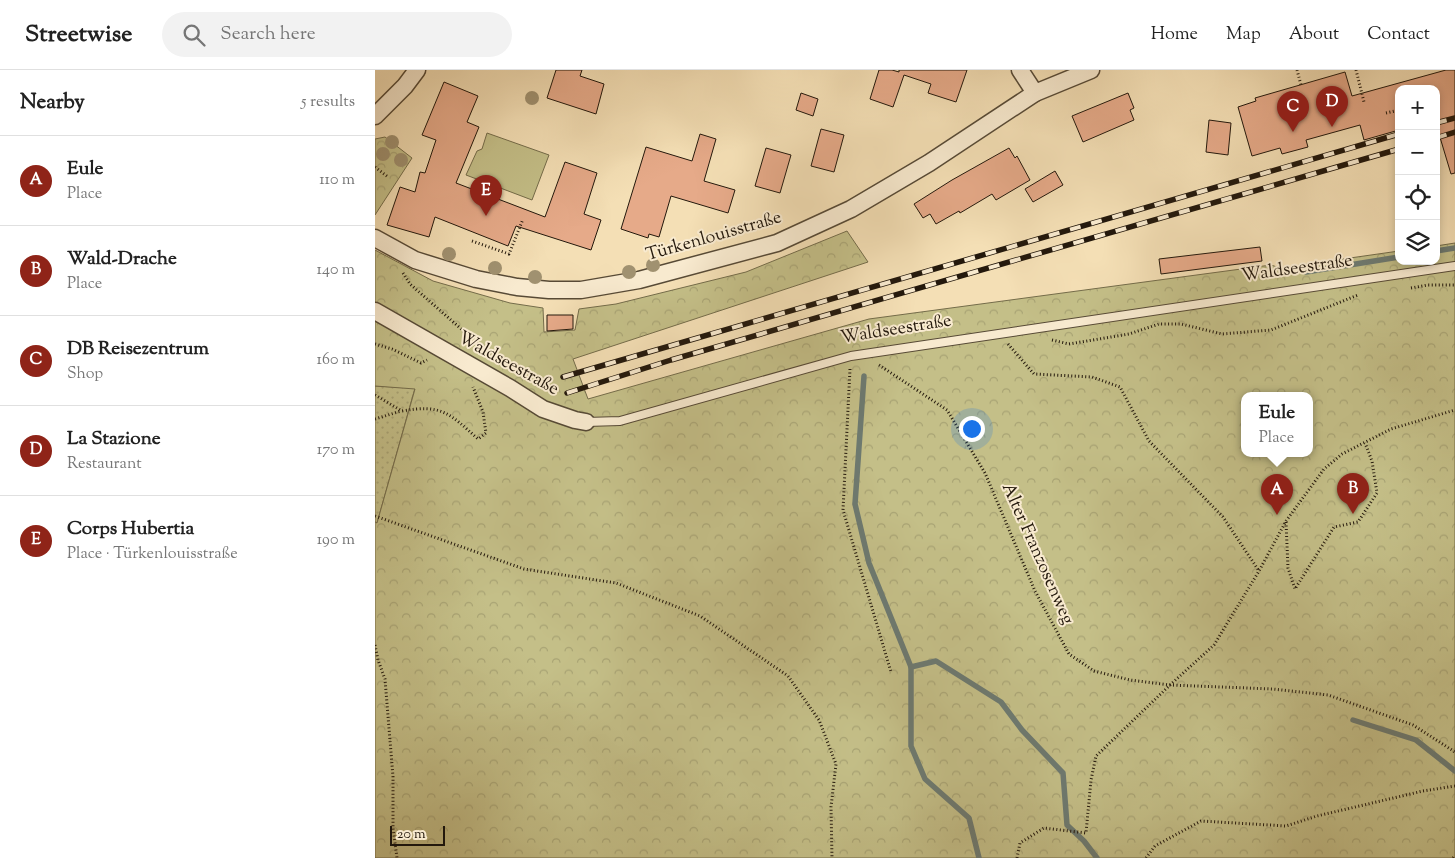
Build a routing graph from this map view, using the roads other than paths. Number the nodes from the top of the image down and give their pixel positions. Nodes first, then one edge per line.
1 (417, 70) edge
2 (1021, 70) edge
3 (1091, 70) edge
4 (1035, 93) junction
5 (375, 116) edge
6 (375, 238) edge
7 (1455, 266) edge
8 (375, 311) edge
9 (586, 422) joint

1 - 5 street
2 - 4 street
3 - 4 street, Türkenlouisstraße
4 - 6 street, Türkenlouisstraße
7 - 9 lane, Waldseestraße
8 - 9 street, Waldseestraße

